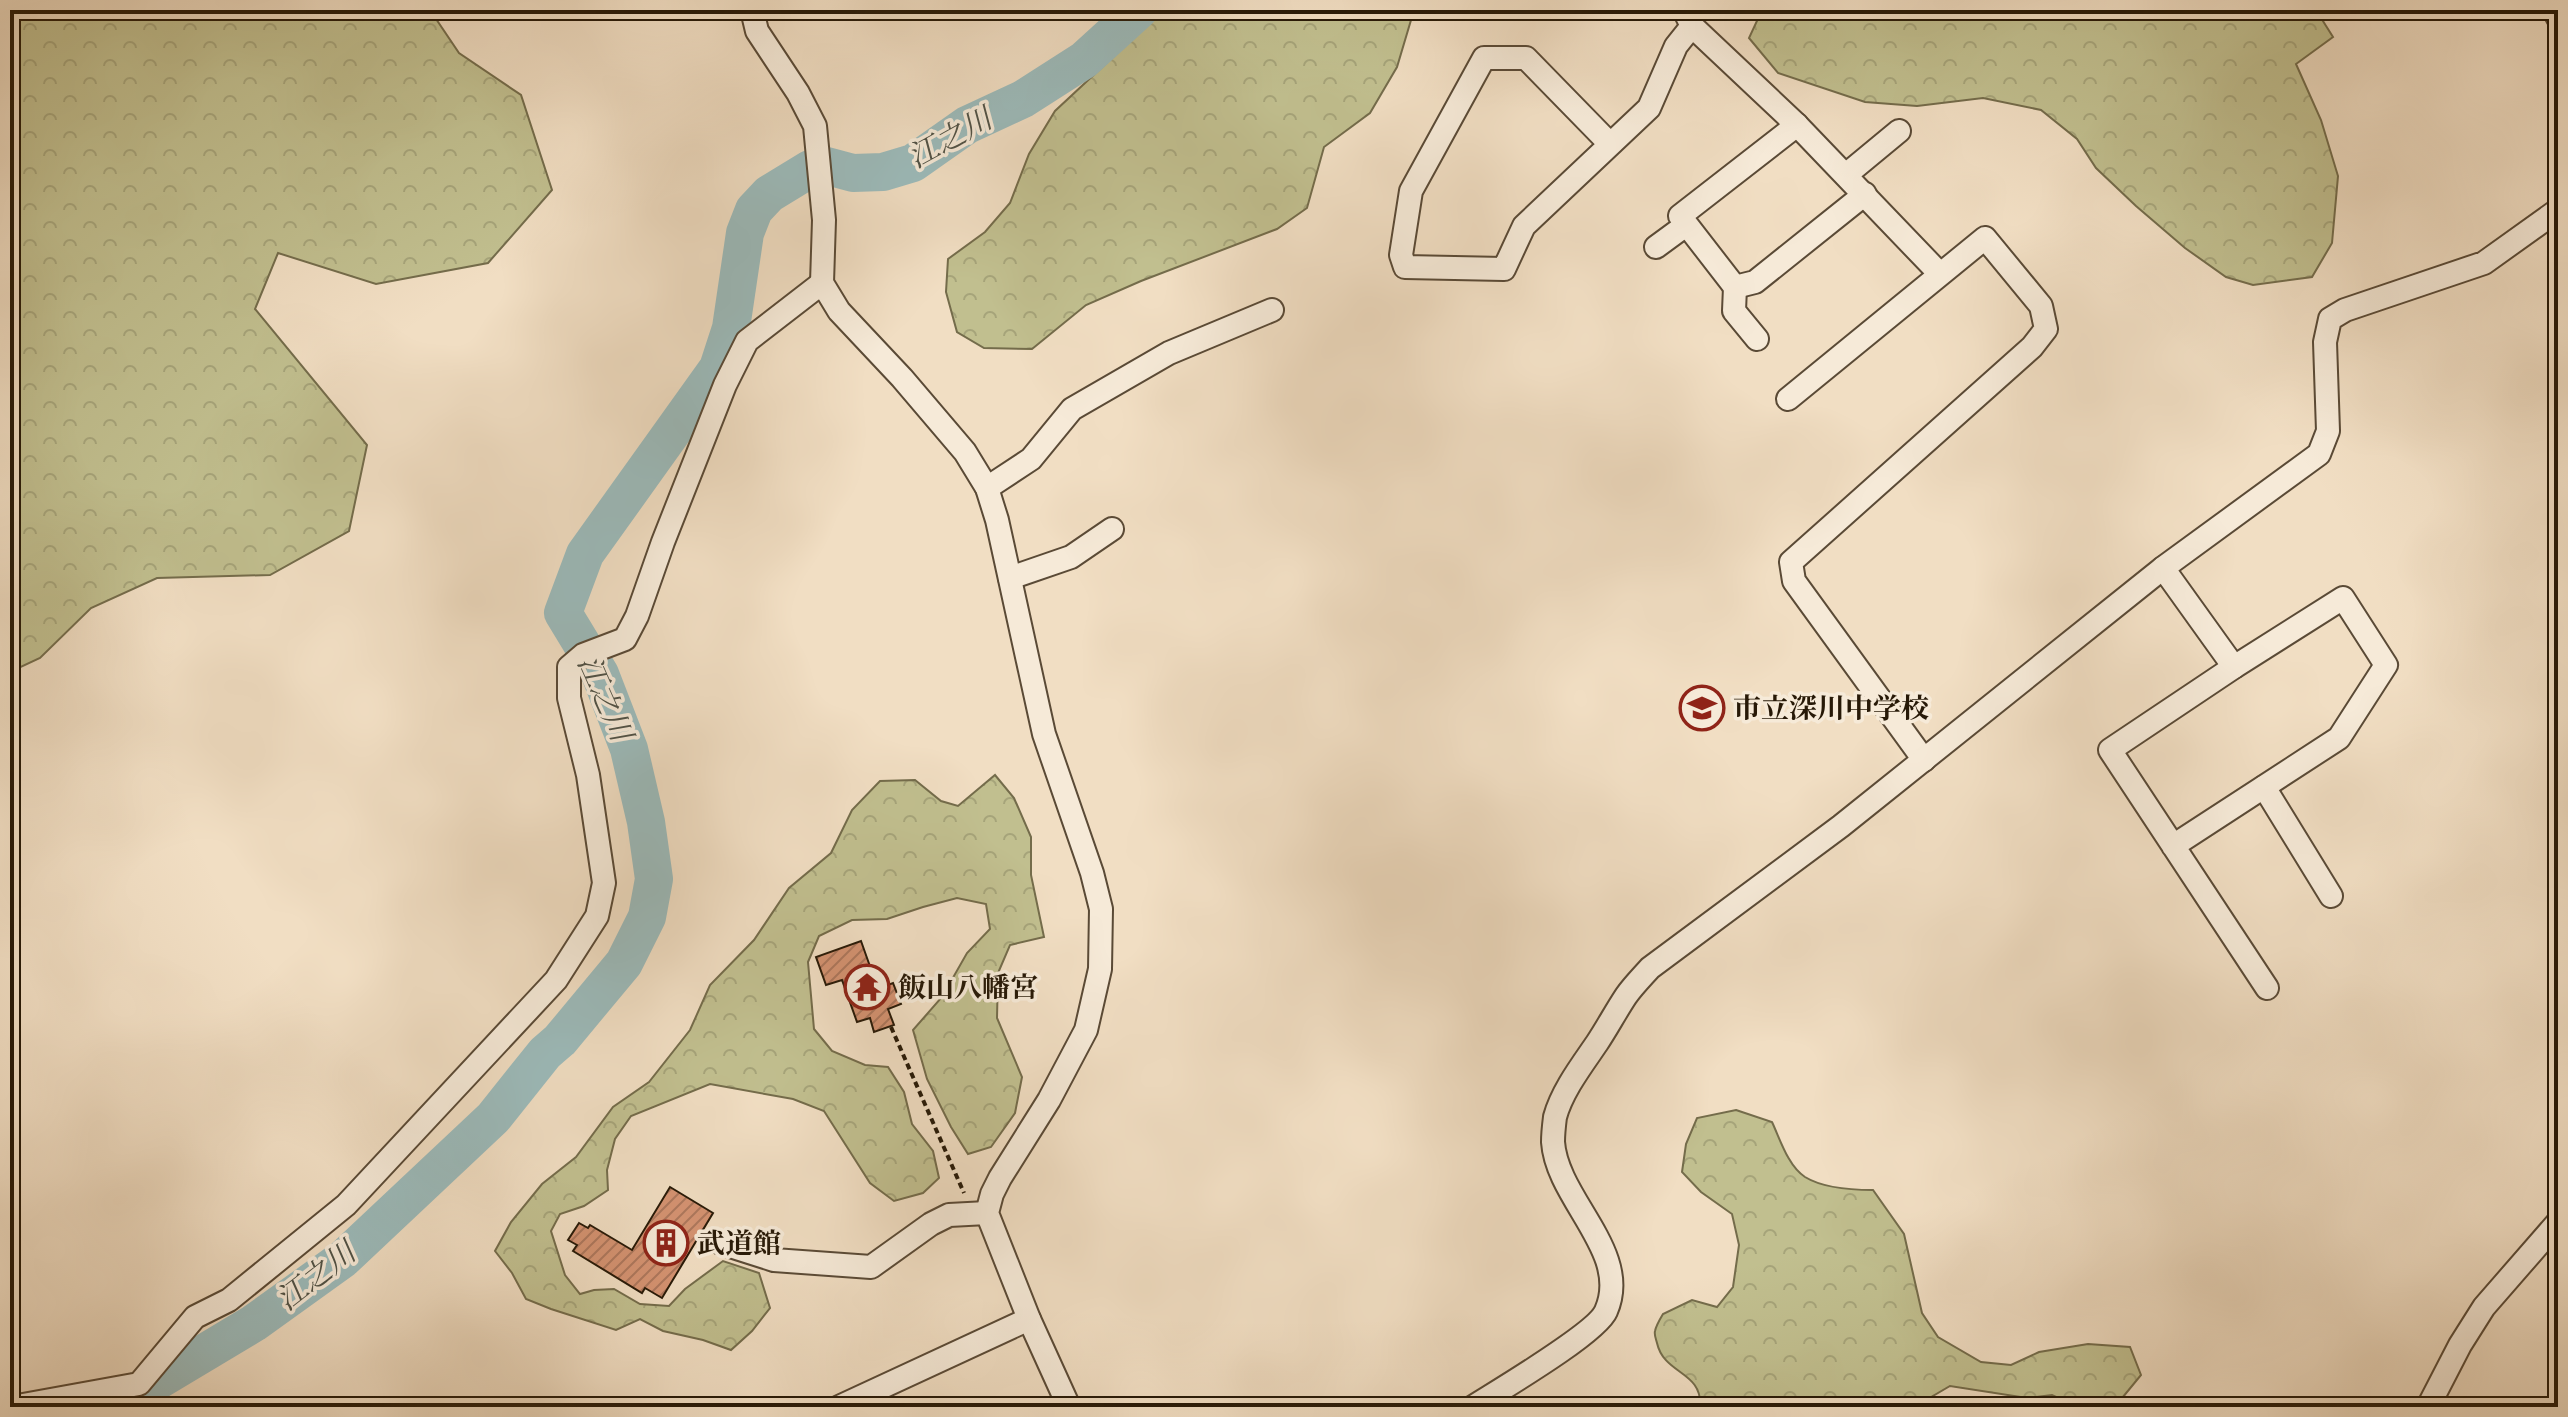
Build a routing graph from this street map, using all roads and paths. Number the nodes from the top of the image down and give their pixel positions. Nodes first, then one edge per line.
1 (752, 10) edge
2 (2554, 10) edge
3 (1688, 18) edge
4 (2558, 18) edge
5 (1797, 125) junction
6 (1899, 131) dead end
7 (1610, 144) junction
8 (1847, 174) junction
9 (1865, 194) junction
10 (2558, 210) edge
11 (1686, 225) junction
12 (1656, 247) dead end
13 (1939, 273) junction
14 (822, 283) junction
15 (1735, 287) junction
16 (1272, 310) dead end
17 (1757, 339) dead end
18 (1788, 399) dead end
19 (987, 488) junction
20 (1112, 529) dead end
21 (2163, 568) junction
22 (1010, 578) junction
23 (2234, 667) junction
24 (1924, 760) junction
25 (2264, 787) junction
26 (2173, 846) junction
27 (2331, 896) dead end
28 (2267, 988) dead end
29 (891, 1027) dead end
30 (980, 1214) junction
31 (2558, 1222) edge
32 (721, 1243) dead end
33 (1029, 1319) junction
34 (12, 1407) edge
35 (839, 1407) edge
36 (1069, 1407) edge
37 (1473, 1407) edge
38 (2428, 1407) edge

1 - 14 street
2 - 4 street
3 - 5 street
3 - 7 street
5 - 8 street
5 - 11 street
6 - 8 street
7 - 7 street
8 - 9 street
9 - 13 street
9 - 15 street
10 - 21 street
11 - 12 street
11 - 15 street
13 - 18 street
13 - 24 street
14 - 19 street
14 - 34 street
15 - 17 street
16 - 19 street
19 - 22 street
20 - 22 street
21 - 23 street
21 - 24 street
22 - 30 street
23 - 25 street
23 - 26 street
24 - 37 street
25 - 26 street
25 - 27 street
26 - 28 street
29 - 30 path
30 - 32 street
30 - 33 street
31 - 38 street
33 - 35 street
33 - 36 street

